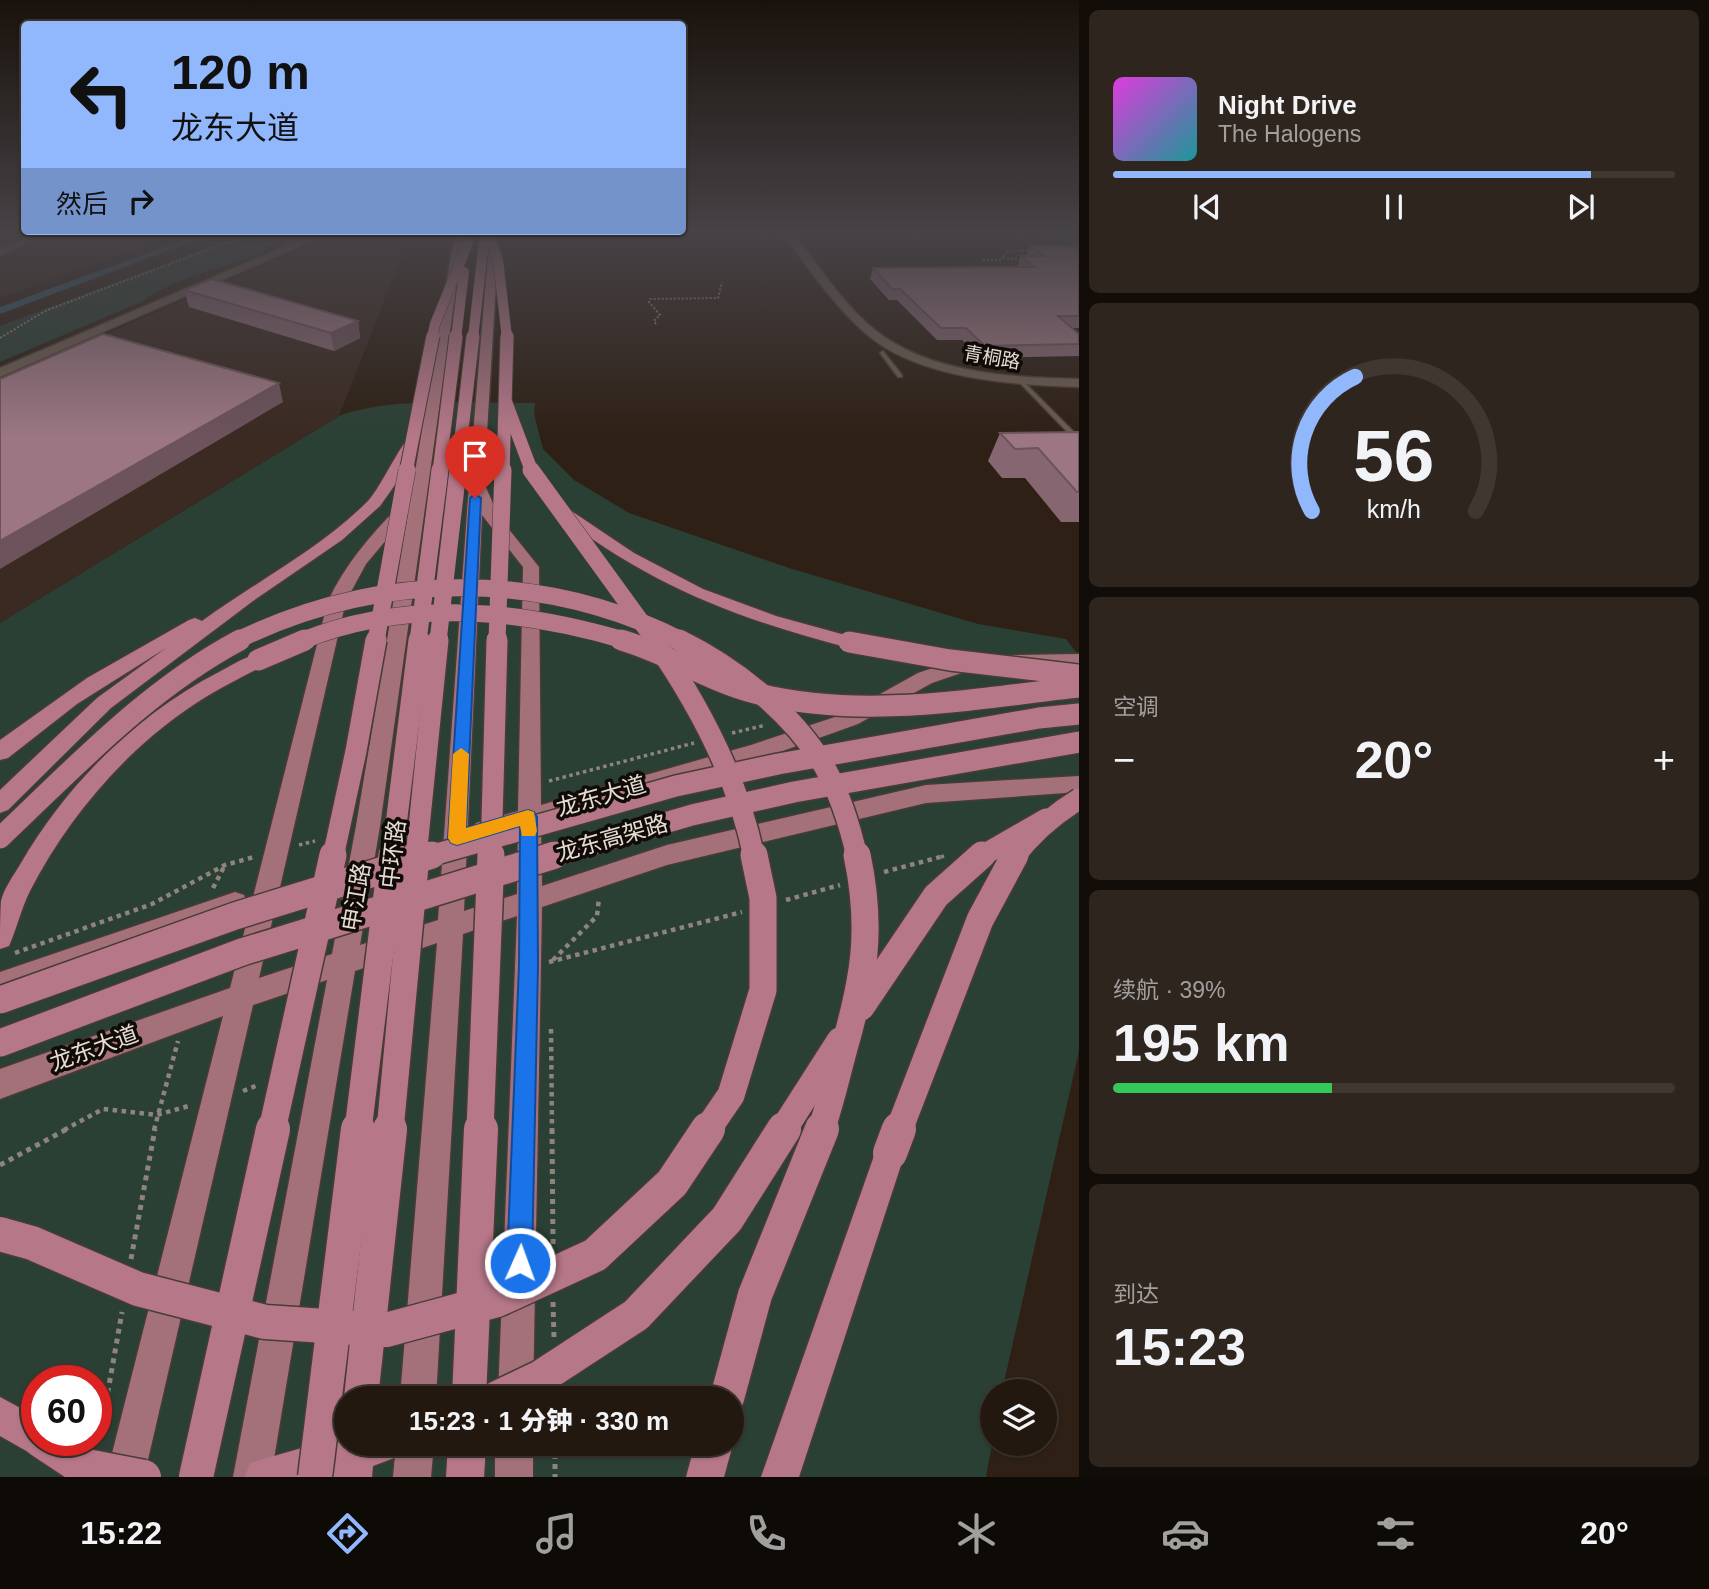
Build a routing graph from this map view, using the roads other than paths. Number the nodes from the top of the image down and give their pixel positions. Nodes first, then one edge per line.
1 (164, 301) edge
2 (445, 301) edge
3 (460, 301) edge
4 (465, 301) edge
5 (468, 301) edge
6 (489, 301) edge
7 (503, 301) edge
8 (844, 301) edge
9 (883, 353) dead end
10 (0, 372) edge
11 (900, 376) dead end
12 (1021, 381) junction
13 (1079, 383) edge
14 (506, 403) junction
15 (412, 440) junction
16 (1079, 440) edge
17 (477, 470) junction
18 (418, 494) junction
19 (549, 499) junction
20 (247, 597) junction
21 (1079, 660) edge
22 (1079, 675) edge
23 (1079, 687) edge
24 (1079, 714) edge
25 (1079, 742) edge
26 (0, 752) edge
27 (1079, 784) edge
28 (1079, 799) edge
29 (0, 804) edge
30 (528, 817) junction
31 (1046, 819) junction
32 (0, 838) edge
33 (457, 838) junction
34 (361, 866) junction
35 (267, 894) junction
36 (529, 900) junction
37 (451, 926) junction
38 (0, 938) edge
39 (344, 962) junction
40 (0, 984) edge
41 (242, 996) junction
42 (0, 1000) edge
43 (0, 1042) edge
44 (0, 1084) edge
45 (0, 1234) edge
46 (362, 1386) edge
47 (419, 1386) edge
48 (470, 1386) edge
49 (516, 1386) edge
50 (522, 1386) edge
51 (730, 1386) edge
52 (0, 1415) edge
53 (21, 1428) edge
54 (64, 1456) edge
55 (340, 1456) edge
56 (355, 1456) edge
57 (414, 1456) edge
58 (466, 1456) edge
59 (514, 1456) edge
60 (711, 1456) edge
61 (125, 1477) edge
62 (144, 1477) edge
63 (196, 1477) edge
64 (252, 1477) edge
65 (264, 1477) edge
66 (315, 1477) edge
67 (353, 1477) edge
68 (412, 1477) edge
69 (465, 1477) edge
70 (513, 1477) edge
71 (705, 1477) edge
72 (780, 1477) edge

1 - 10 street
2 - 15 highway, bridge
3 - 18 main road, 申江路
4 - 66 highway, 中环路, bridge
5 - 46 highway, 中环路, bridge
6 - 17 main road
7 - 14 highway, bridge
8 - 12 street, 青桐路
9 - 11 lane
12 - 13 street, 青桐路
12 - 16 lane
14 - 19 highway, bridge
14 - 48 highway, bridge
15 - 20 highway, bridge
15 - 63 highway, bridge
17 - 30 main road
17 - 33 main road
18 - 34 main road, 申江路
18 - 35 main road
19 - 22 highway, bridge
19 - 45 highway, bridge
20 - 26 highway
20 - 29 highway
21 - 30 main road, 龙东大道
23 - 38 highway, bridge
24 - 42 highway, 龙东高架路, bridge
25 - 43 highway, 龙东高架路, bridge
27 - 36 main road, 龙东大道
28 - 31 highway, bridge
30 - 33 main road, 龙东大道
30 - 36 main road
31 - 50 highway, bridge
31 - 72 highway, bridge
32 - 51 highway, bridge
33 - 34 main road, 龙东大道
33 - 37 main road
34 - 35 main road, 龙东大道
34 - 39 main road, 申江路
35 - 40 main road, 龙东大道
35 - 41 main road
36 - 37 main road, 龙东大道
36 - 49 main road
37 - 39 main road, 龙东大道
37 - 47 main road
39 - 41 main road, 龙东大道
39 - 64 main road, 申江路
41 - 44 main road, 龙东大道
41 - 61 main road
52 - 53 highway
54 - 62 highway, bridge
55 - 65 highway
56 - 67 highway
57 - 68 main road
58 - 69 highway
59 - 70 main road
60 - 71 highway

